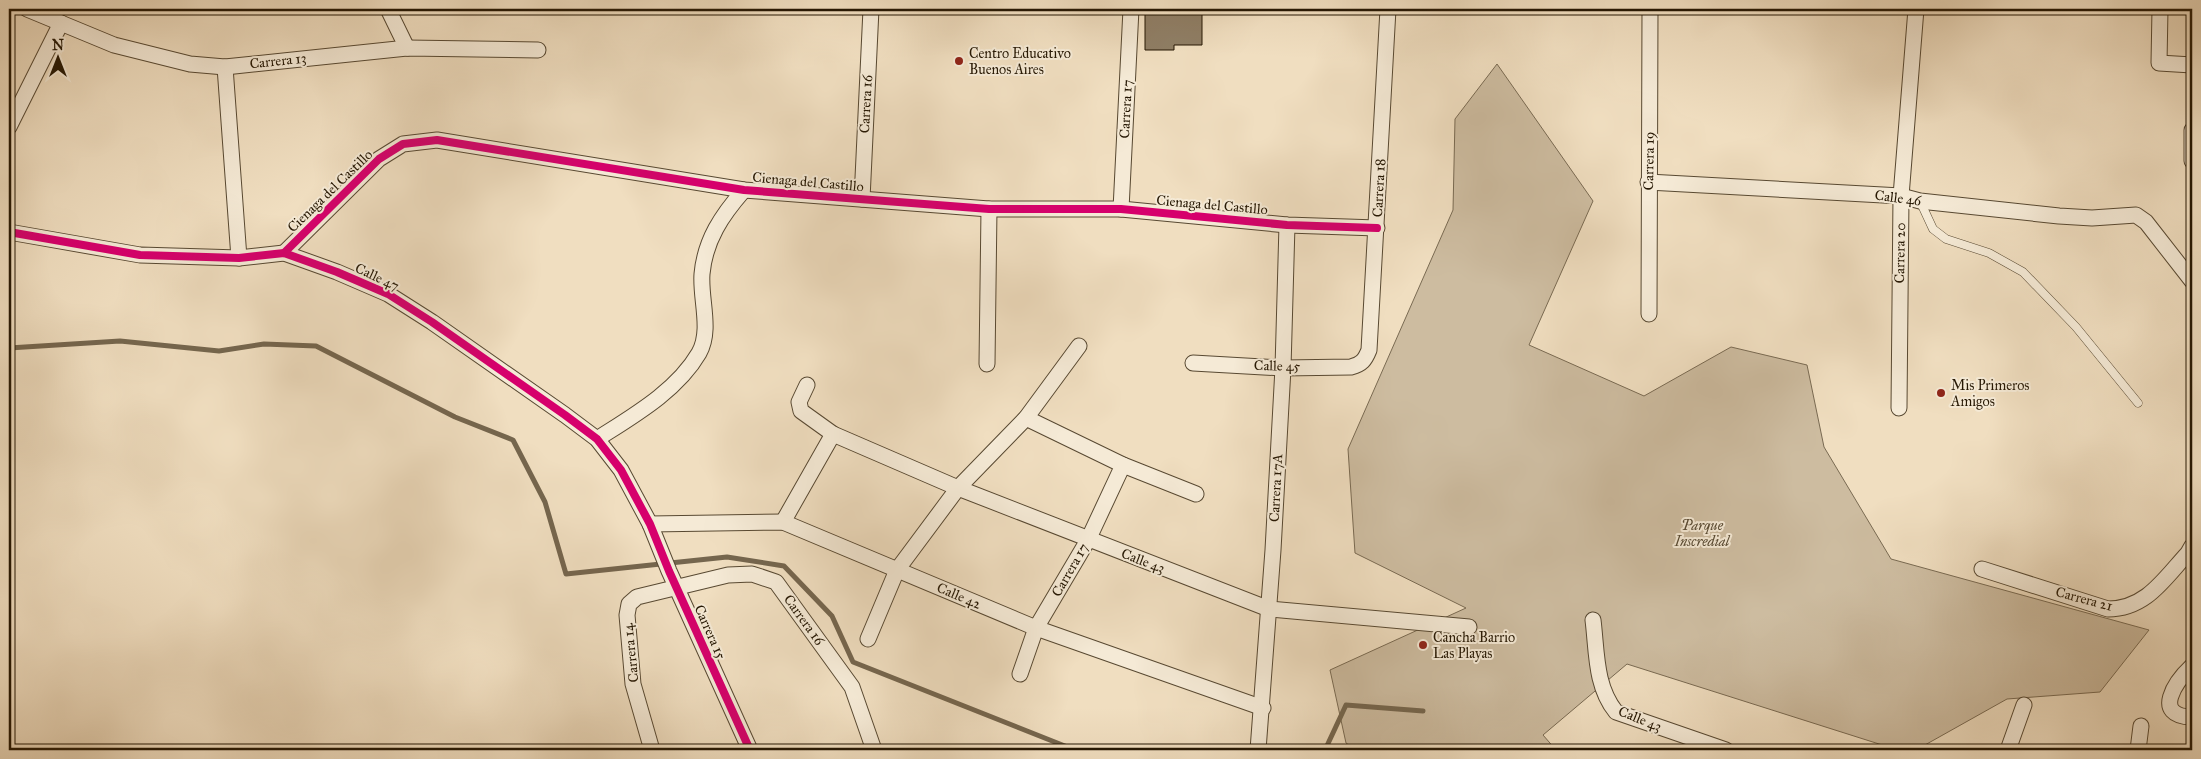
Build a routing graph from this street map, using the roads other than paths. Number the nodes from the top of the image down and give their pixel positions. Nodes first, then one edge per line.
1 (27, 9) edge
2 (388, 9) edge
3 (871, 9) edge
4 (1131, 9) edge
5 (1388, 9) edge
6 (1650, 9) edge
7 (1916, 9) edge
8 (2160, 9) edge
9 (61, 23) junction
10 (407, 48) junction
11 (538, 50) dead end
12 (2192, 64) edge
13 (225, 67) junction
14 (9, 127) edge
15 (2192, 130) edge
16 (2192, 161) edge
17 (1648, 182) junction
18 (744, 190) junction
19 (1901, 196) junction
20 (862, 199) junction
21 (1920, 201) junction
22 (1122, 209) junction
23 (989, 210) junction
24 (1287, 225) junction
25 (1377, 228) junction
26 (9, 232) edge
27 (284, 254) junction
28 (239, 258) junction
29 (2192, 281) edge
30 (1649, 314) dead end
31 (1079, 346) dead end
32 (1194, 363) dead end
33 (987, 364) dead end
34 (1360, 365) joint
35 (1283, 368) junction
36 (807, 385) dead end
37 (2138, 402) dead end
38 (1899, 408) dead end
39 (1026, 418) junction
40 (833, 434) junction
41 (597, 439) junction
42 (1123, 465) junction
43 (958, 488) junction
44 (1196, 494) dead end
45 (783, 522) junction
46 (650, 524) junction
47 (1088, 540) junction
48 (2192, 546) edge
49 (1982, 569) dead end
50 (897, 570) junction
51 (676, 587) junction
52 (1269, 609) junction
53 (1592, 620) dead end
54 (1469, 627) dead end
55 (1036, 628) junction
56 (868, 639) dead end
57 (2192, 666) edge
58 (1020, 674) dead end
59 (2024, 705) dead end
60 (1263, 708) junction
61 (2192, 717) edge
62 (2141, 726) dead end
63 (652, 750) edge
64 (750, 750) edge
65 (874, 750) edge
66 (1258, 750) edge
67 (1726, 750) edge
68 (2008, 750) edge
69 (2138, 750) edge

1 - 9 street, Carrera 13
2 - 10 street
3 - 20 street, Carrera 16
4 - 22 street, Carrera 17
5 - 25 street, Carrera 18
6 - 17 street, Carrera 19
7 - 19 street, Carrera 20
8 - 12 street
9 - 13 street, Carrera 13
9 - 14 street
10 - 11 street, Carrera 13
10 - 13 street, Carrera 13
13 - 28 street
15 - 16 street
17 - 19 street, Calle 46
17 - 30 street, Carrera 19
18 - 20 street, Cienaga del Castillo
18 - 27 street, Cienaga del Castillo
18 - 41 street
19 - 21 street, Calle 46
19 - 38 street, Carrera 20
20 - 23 street, Cienaga del Castillo
21 - 29 street, Calle 46
21 - 37 lane
22 - 23 street, Cienaga del Castillo
22 - 24 street, Cienaga del Castillo
23 - 33 street
24 - 25 street, Cienaga del Castillo
24 - 35 street, Carrera 17A
25 - 34 street, Carrera 18
26 - 28 street, Calle 47
27 - 28 street, Calle 47
27 - 41 street, Calle 47
31 - 39 street
32 - 35 street, Calle 45
34 - 35 street, Calle 45
35 - 52 street, Carrera 17A
36 - 40 street, Calle 43
39 - 42 street
39 - 43 street
40 - 43 street, Calle 43
40 - 45 street
41 - 46 street, Calle 47
42 - 44 street
42 - 47 street, Carrera 17
43 - 47 street, Calle 43
43 - 50 street
45 - 46 street, Calle 42
45 - 50 street, Calle 42
46 - 51 street, Carrera 15
47 - 52 street, Calle 43
47 - 55 street, Carrera 17
48 - 49 street, Carrera 21
50 - 55 street, Calle 42
50 - 56 street
51 - 63 street, Carrera 14
51 - 64 street, Carrera 15
51 - 65 street, Carrera 16
52 - 54 street, Calle 43
52 - 60 street, Carrera 17A
53 - 67 street, Calle 43
55 - 58 street, Carrera 17
55 - 60 street, Calle 42
57 - 61 street
59 - 68 street
60 - 66 street, Carrera 17A
62 - 69 street

